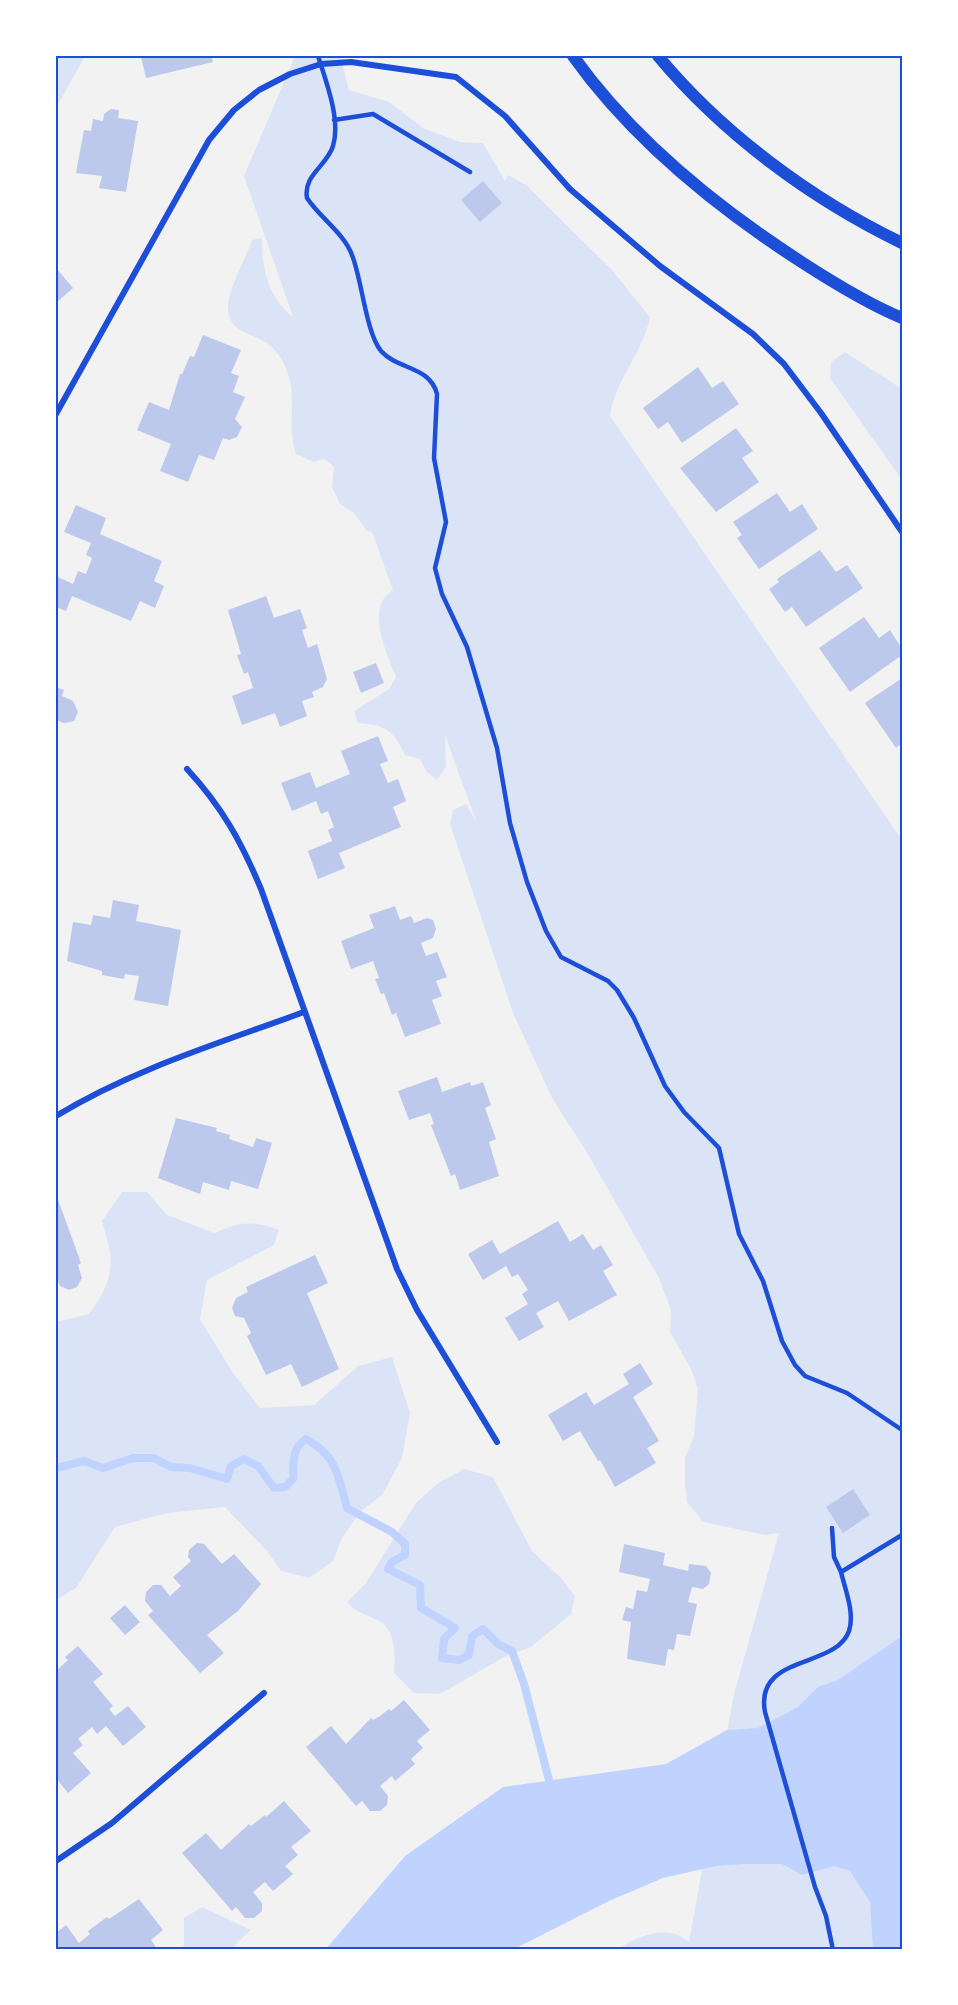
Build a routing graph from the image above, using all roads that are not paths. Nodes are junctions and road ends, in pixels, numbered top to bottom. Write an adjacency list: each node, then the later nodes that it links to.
1 (318, 56): 4 (lane)
2 (573, 56): 8 (main road)
3 (658, 56): 7 (main road)
4 (321, 64): 5 (lane); 9 (street); 10 (street)
5 (334, 120): 6 (lane); 14 (lane)
6 (470, 172)
7 (903, 243)
8 (903, 318)
9 (56, 414)
10 (903, 532)
11 (187, 769): 12 (street)
12 (304, 1012): 13 (street); 15 (street)
13 (56, 1116)
14 (903, 1430)
15 (497, 1442)
16 (832, 1528): 18 (lane)
17 (903, 1535): 18 (lane)
18 (841, 1572): 21 (lane)
19 (264, 1693): 20 (street)
20 (56, 1861)
21 (833, 1950)

